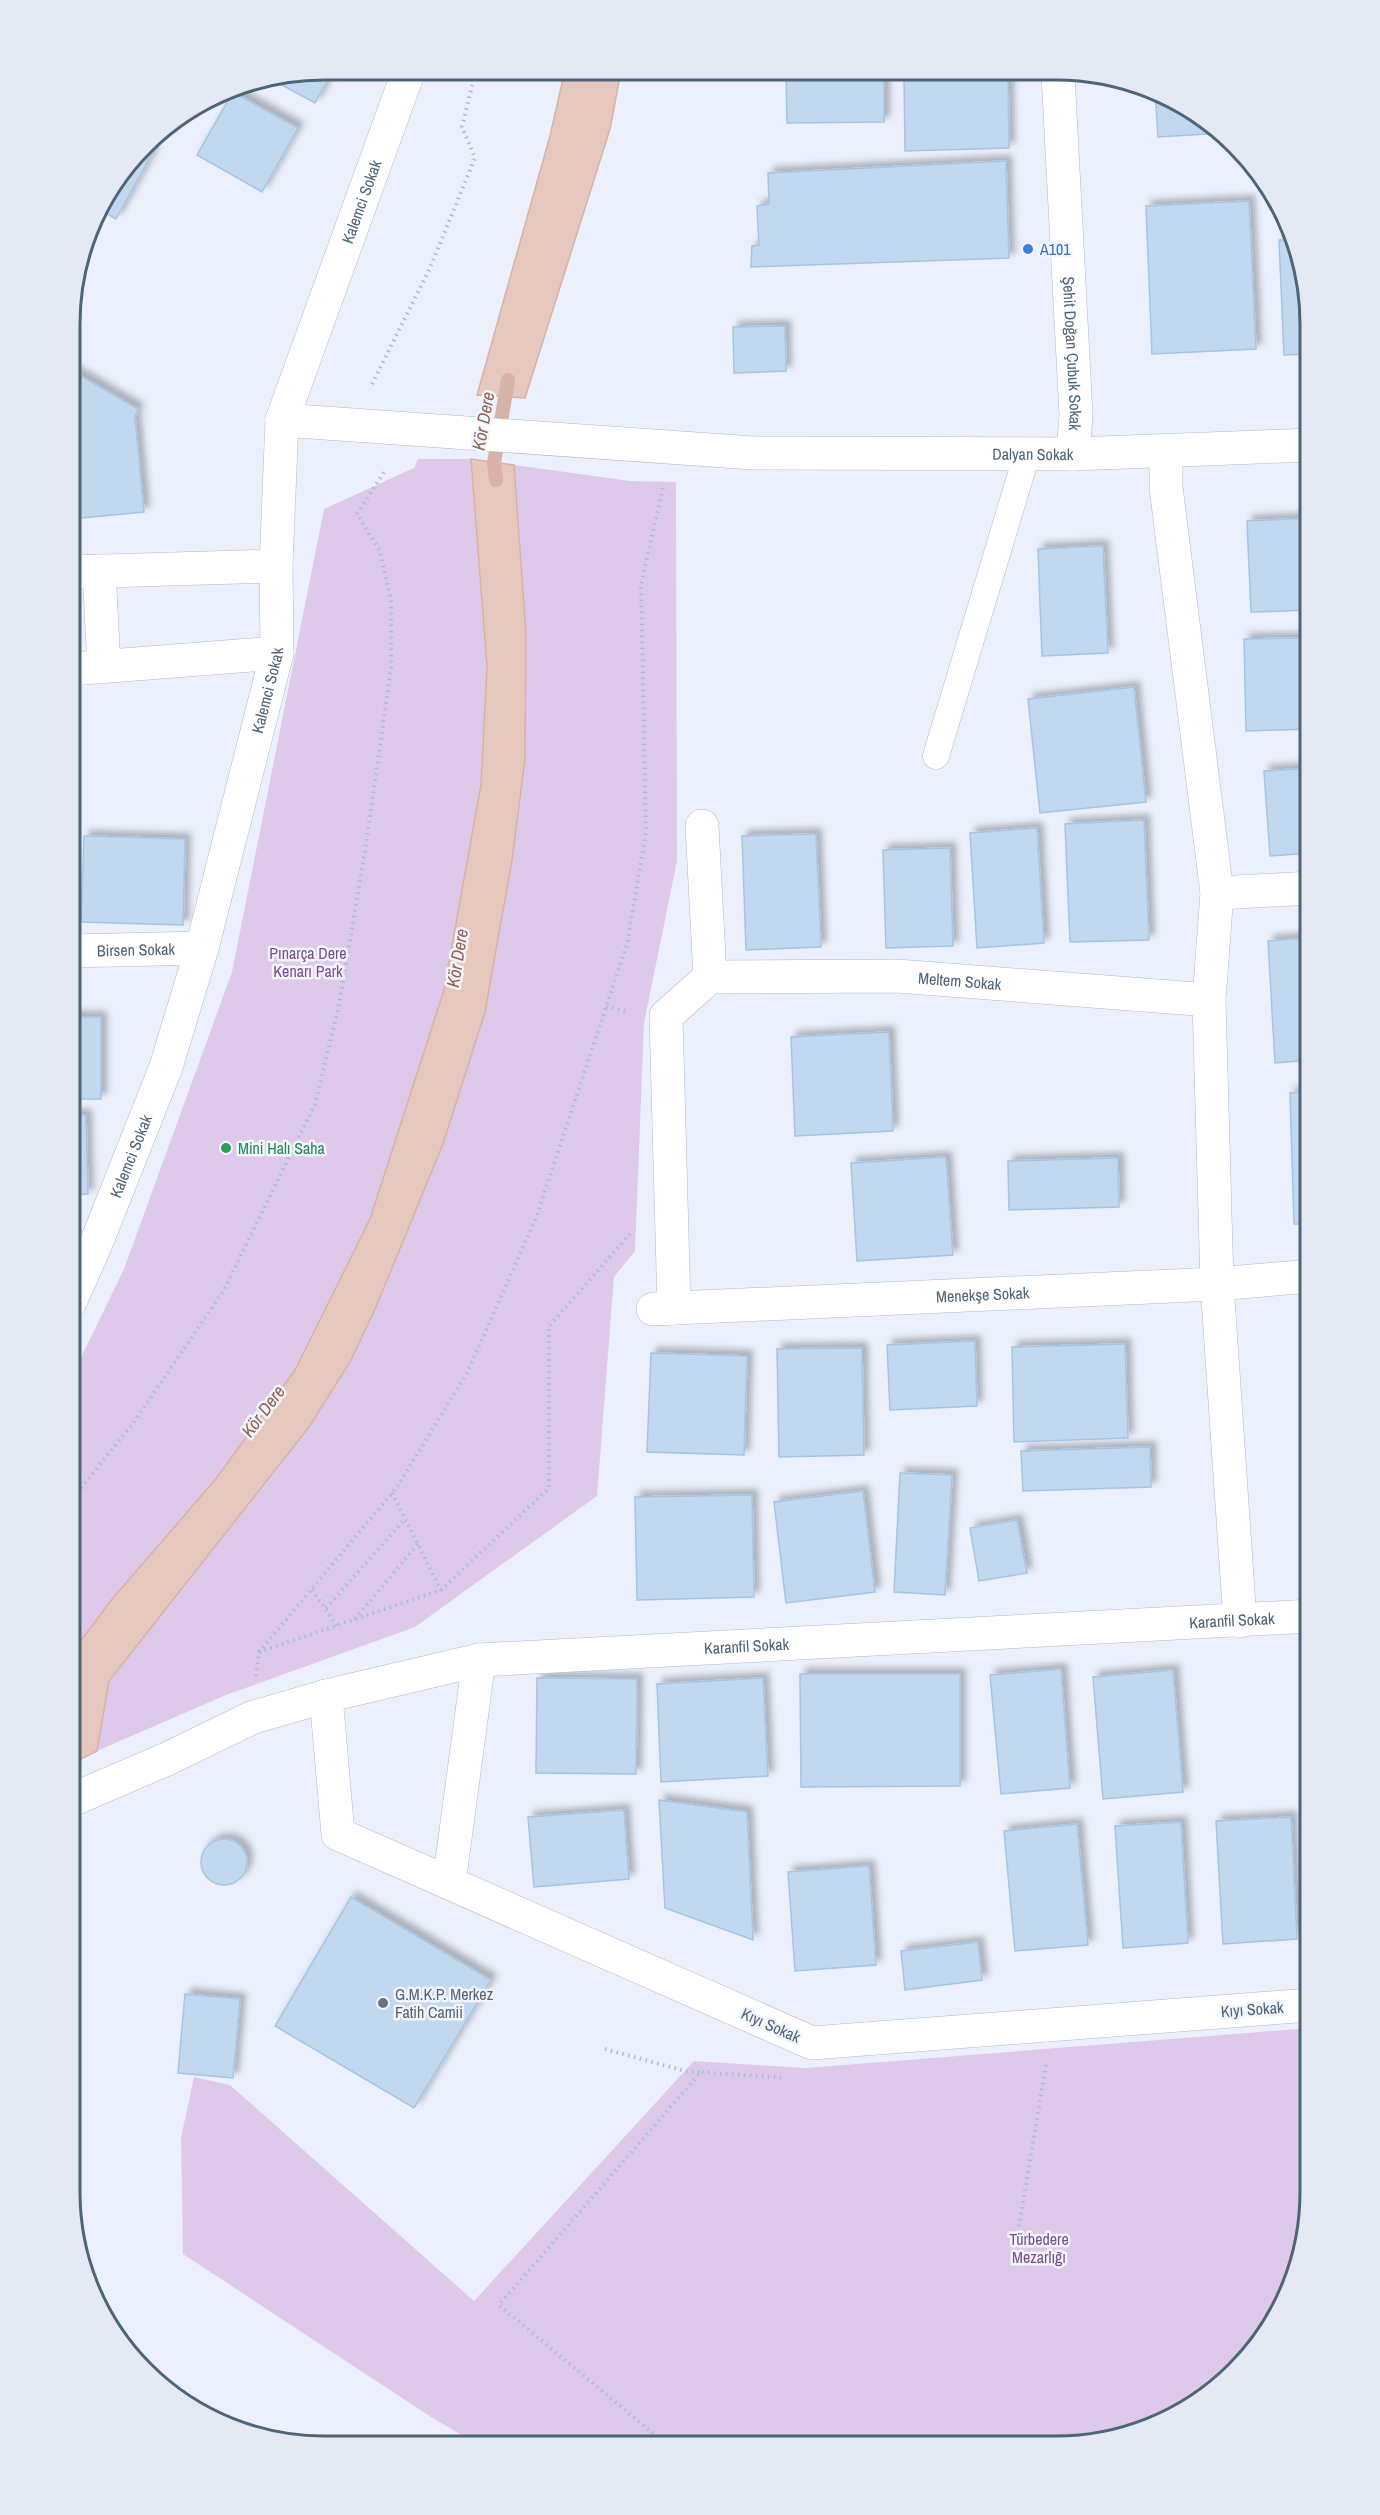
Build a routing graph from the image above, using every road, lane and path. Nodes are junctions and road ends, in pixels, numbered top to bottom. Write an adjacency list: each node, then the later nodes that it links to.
1 (405, 80): 5 (street, Kalemci Sokak)
2 (474, 80): 4 (path)
3 (1058, 80): 9 (street, Şehit Doğan Çubuk Sokak)
4 (370, 390)
5 (282, 420): 8 (street, Dalyan Sokak); 12 (street, Kalemci Sokak)
6 (1300, 446): 7 (street, Dalyan Sokak)
7 (1166, 452): 9 (street, Dalyan Sokak); 20 (street)
8 (1027, 454): 9 (street, Dalyan Sokak); 17 (lane)
9 (1073, 454)
10 (387, 467): 31 (path)
11 (664, 482): 25 (path)
12 (276, 566): 13 (street); 14 (street, Kalemci Sokak)
13 (85, 571): 15 (street)
14 (277, 653): 15 (street); 21 (street, Kalemci Sokak)
15 (104, 666): 16 (street)
16 (80, 668)
17 (936, 756)
18 (702, 826): 23 (street)
19 (1300, 889): 20 (street)
20 (1217, 893): 24 (street)
21 (202, 948): 22 (street, Birsen Sokak); 28 (street, Kalemci Sokak)
22 (80, 951)
23 (710, 977): 24 (street, Meltem Sokak); 30 (street, Menekşe Sokak)
24 (1209, 1000): 30 (street)
25 (606, 1007): 26 (path); 32 (path)
26 (628, 1012)
27 (633, 1230): 36 (path)
28 (82, 1247)
29 (1300, 1277): 30 (street, Menekşe Sokak)
30 (1217, 1284): 40 (street)
31 (80, 1490)
32 (392, 1493): 33 (path); 35 (path)
33 (405, 1519): 34 (path); 37 (path)
34 (418, 1544): 36 (path); 39 (path)
35 (312, 1590): 37 (path); 42 (path)
36 (441, 1590): 39 (path)
37 (326, 1608): 41 (path)
38 (1300, 1617): 40 (street, Karanfil Sokak)
39 (354, 1620): 41 (path)
40 (1240, 1621): 43 (street, Karanfil Sokak)
41 (337, 1626): 42 (path)
42 (259, 1652): 45 (path)
43 (479, 1660): 44 (street, Karanfil Sokak); 47 (street)
44 (326, 1696): 45 (street, Karanfil Sokak); 47 (street, Kıyı Sokak)
45 (251, 1718): 46 (street, Karanfil Sokak)
46 (80, 1796)
47 (449, 1882): 48 (street, Kıyı Sokak)
48 (1300, 2006)
49 (605, 2049): 53 (path)
50 (1057, 2063): 51 (path)
51 (1046, 2064): 52 (path); 55 (path)
52 (1034, 2065)
53 (701, 2072): 54 (path); 56 (path)
54 (794, 2079)
55 (1016, 2244)
56 (656, 2436)

